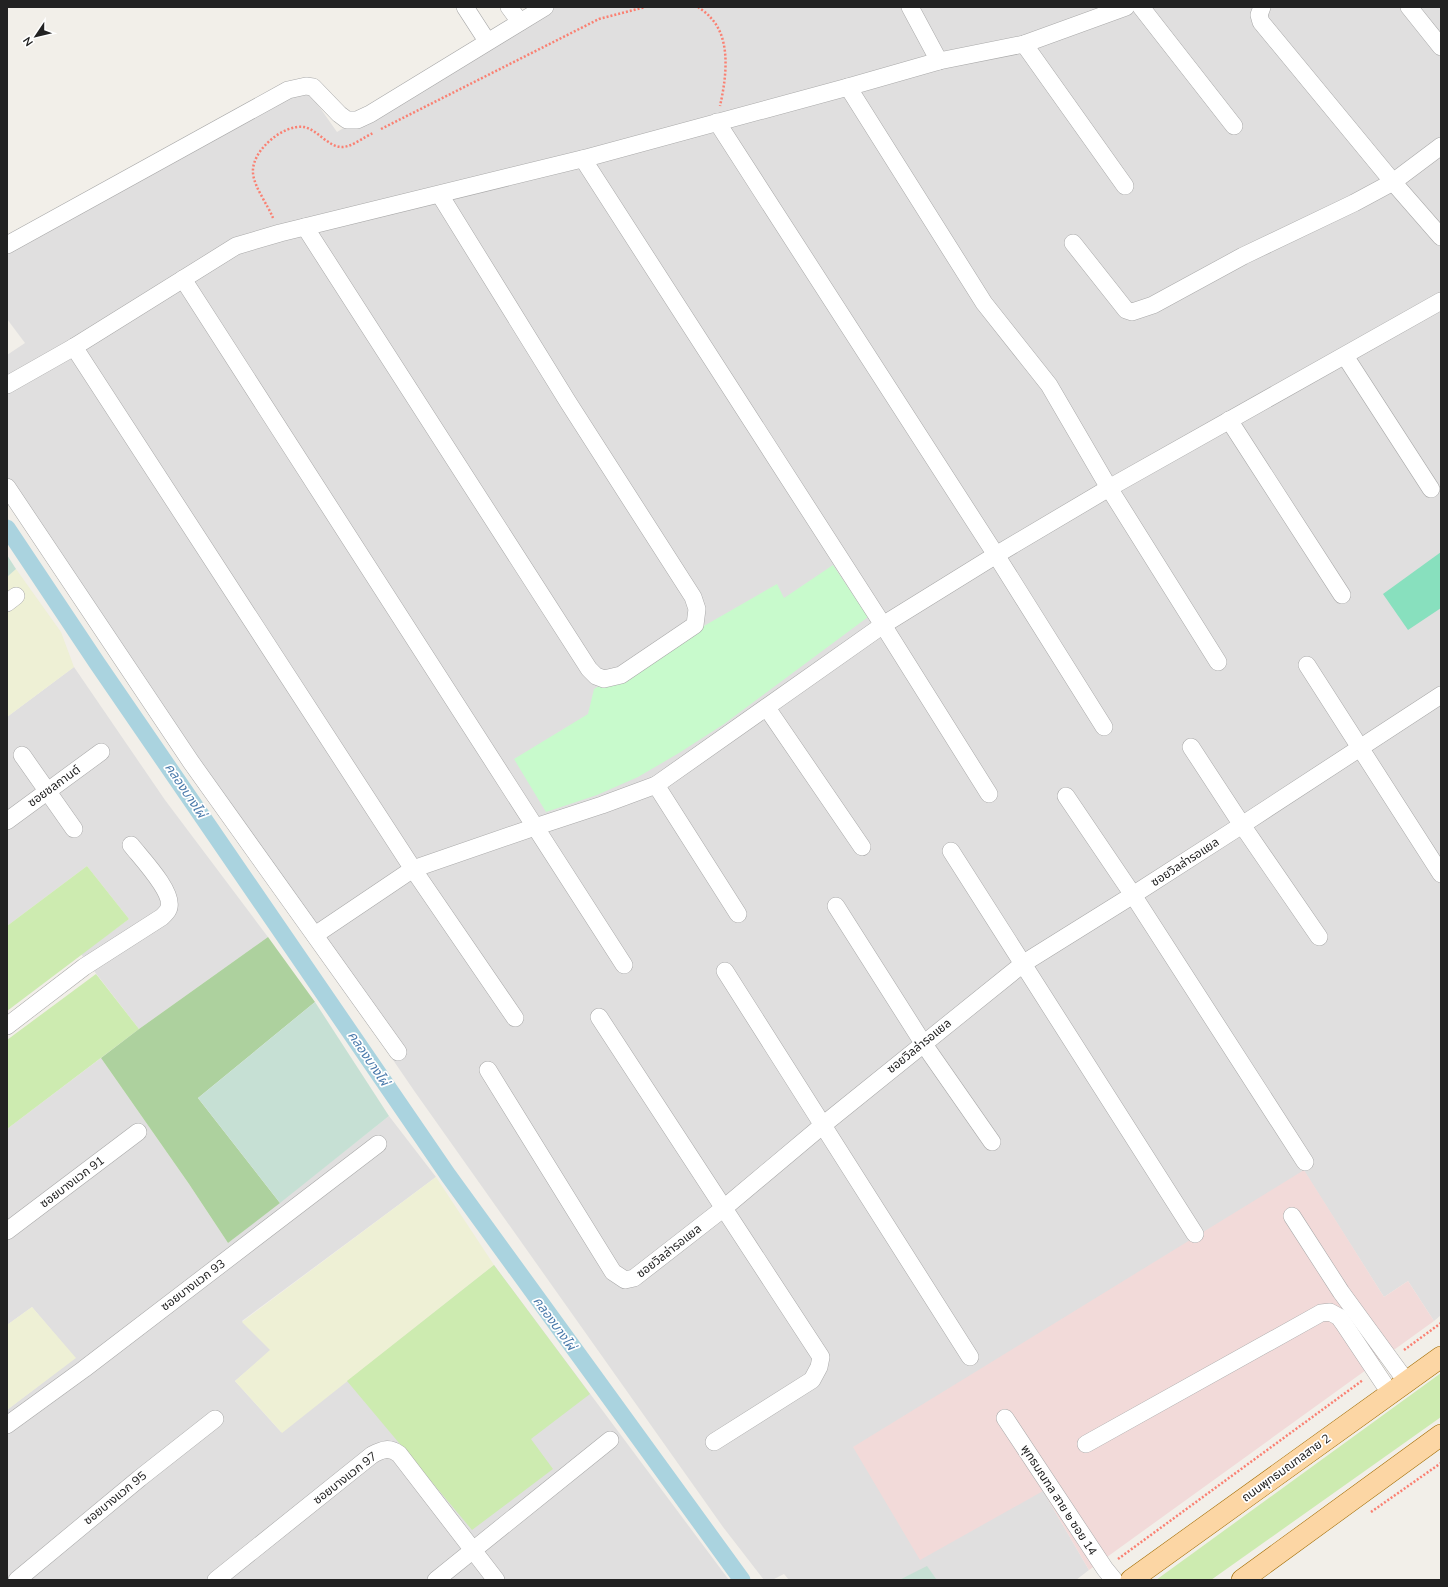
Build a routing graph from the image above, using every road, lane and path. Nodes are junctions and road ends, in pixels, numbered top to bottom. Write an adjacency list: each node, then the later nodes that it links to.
1 (465, 7): 11 (street)
2 (509, 7): 10 (street)
3 (545, 7): 10 (street)
4 (698, 7): 16 (path)
5 (910, 7): 14 (street)
6 (1126, 7): 12 (street)
7 (1141, 7): 17 (street)
8 (1262, 7): 20 (street)
9 (1409, 7): 13 (street)
10 (520, 22): 11 (street)
11 (487, 41): 26 (street)
12 (1024, 44): 14 (street); 21 (street)
13 (1441, 48)
14 (940, 61): 15 (street)
15 (848, 87): 16 (street); 34 (street)
16 (717, 122): 19 (street); 36 (street)
17 (1234, 126)
18 (1441, 146): 20 (street)
19 (583, 159): 22 (street); 38 (street)
20 (1393, 182): 24 (street); 25 (street)
21 (1125, 186)
22 (440, 195): 23 (street); 23 (street)
23 (305, 228): 27 (street)
24 (1441, 237)
25 (1073, 243)
26 (7, 246)
27 (183, 279): 29 (street); 54 (street)
28 (1441, 301): 30 (street)
29 (74, 347): 31 (street); 59 (street)
30 (1345, 356): 32 (street); 35 (street)
31 (7, 385)
32 (1229, 420): 34 (street); 37 (street)
33 (7, 487): 64 (street)
34 (1110, 488): 36 (street); 39 (street)
35 (1431, 489)
36 (996, 555): 38 (street); 43 (street)
37 (1342, 595)
38 (883, 625): 42 (street); 50 (street)
39 (1218, 662)
40 (1307, 665): 45 (street)
41 (1441, 695): 45 (street, ซอยวิลล่ารอแยล)
42 (768, 708): 48 (street); 57 (street)
43 (1104, 727)
44 (1191, 747): 53 (street)
45 (1361, 749): 53 (street, ซอยวิลล่ารอแยล); 60 (street)
46 (101, 752): 49 (street, ซอยชลกานต์)
47 (22, 755): 49 (street)
48 (656, 785): 54 (street); 63 (street)
49 (47, 791): 52 (street, ซอยชลกานต์); 55 (street)
50 (989, 794)
51 (1066, 796): 61 (street)
52 (7, 821)
53 (1242, 825): 61 (street, ซอยวิลล่ารอแยล); 65 (street)
54 (535, 827): 59 (street); 67 (street)
55 (74, 829)
56 (131, 846): 71 (street)
57 (862, 847)
58 (952, 850): 66 (street)
59 (413, 869): 64 (street); 70 (street)
60 (1441, 874)
61 (1133, 895): 66 (street, ซอยวิลล่ารอแยล); 79 (street)
62 (836, 906): 72 (street)
63 (738, 914)
64 (315, 935): 73 (street)
65 (1319, 938)
66 (1024, 963): 72 (street, ซอยวิลล่ารอแยล); 83 (street)
67 (624, 965)
68 (725, 971): 75 (street)
69 (599, 1017): 80 (street)
70 (514, 1018)
71 (7, 1026)
72 (923, 1043): 75 (street, ซอยวิลล่ารอแยล); 77 (street)
73 (398, 1052)
74 (488, 1070): 80 (street, ซอยวิลล่ารอแยล)
75 (823, 1124): 80 (street, ซอยวิลล่ารอแยล); 86 (street)
76 (138, 1132): 82 (street, ซอยบางแวก 91)
77 (992, 1142)
78 (378, 1144): 92 (street, ซอยบางแวก 93)
79 (1305, 1162)
80 (724, 1208): 95 (street)
81 (1292, 1216): 87 (street)
82 (7, 1231)
83 (1194, 1234)
84 (1441, 1323): 87 (path)
85 (1441, 1356): 89 (main road, ถนนพุทธมณฑลสาย 2)
86 (970, 1357)
87 (1390, 1361): 89 (street)
88 (1375, 1372): 89 (street); 96 (street); 98 (path)
89 (1398, 1387): 103 (main road, ถนนพุทธมณฑลสาย 2)
90 (1005, 1418): 98 (street, พุทธมณฑล สาย ๒ ซอย 14)
91 (215, 1419): 99 (street, ซอยบางแวก 95)
92 (7, 1425)
93 (1441, 1435): 104 (main road)
94 (610, 1440): 97 (street)
95 (714, 1442)
96 (1086, 1444)
97 (473, 1552): 100 (street, ซอยบางแวก 97); 101 (street); 102 (street)
98 (1109, 1575)
99 (17, 1580)
100 (216, 1580)
101 (436, 1580)
102 (496, 1580)
103 (1131, 1580)
104 (1242, 1580)

